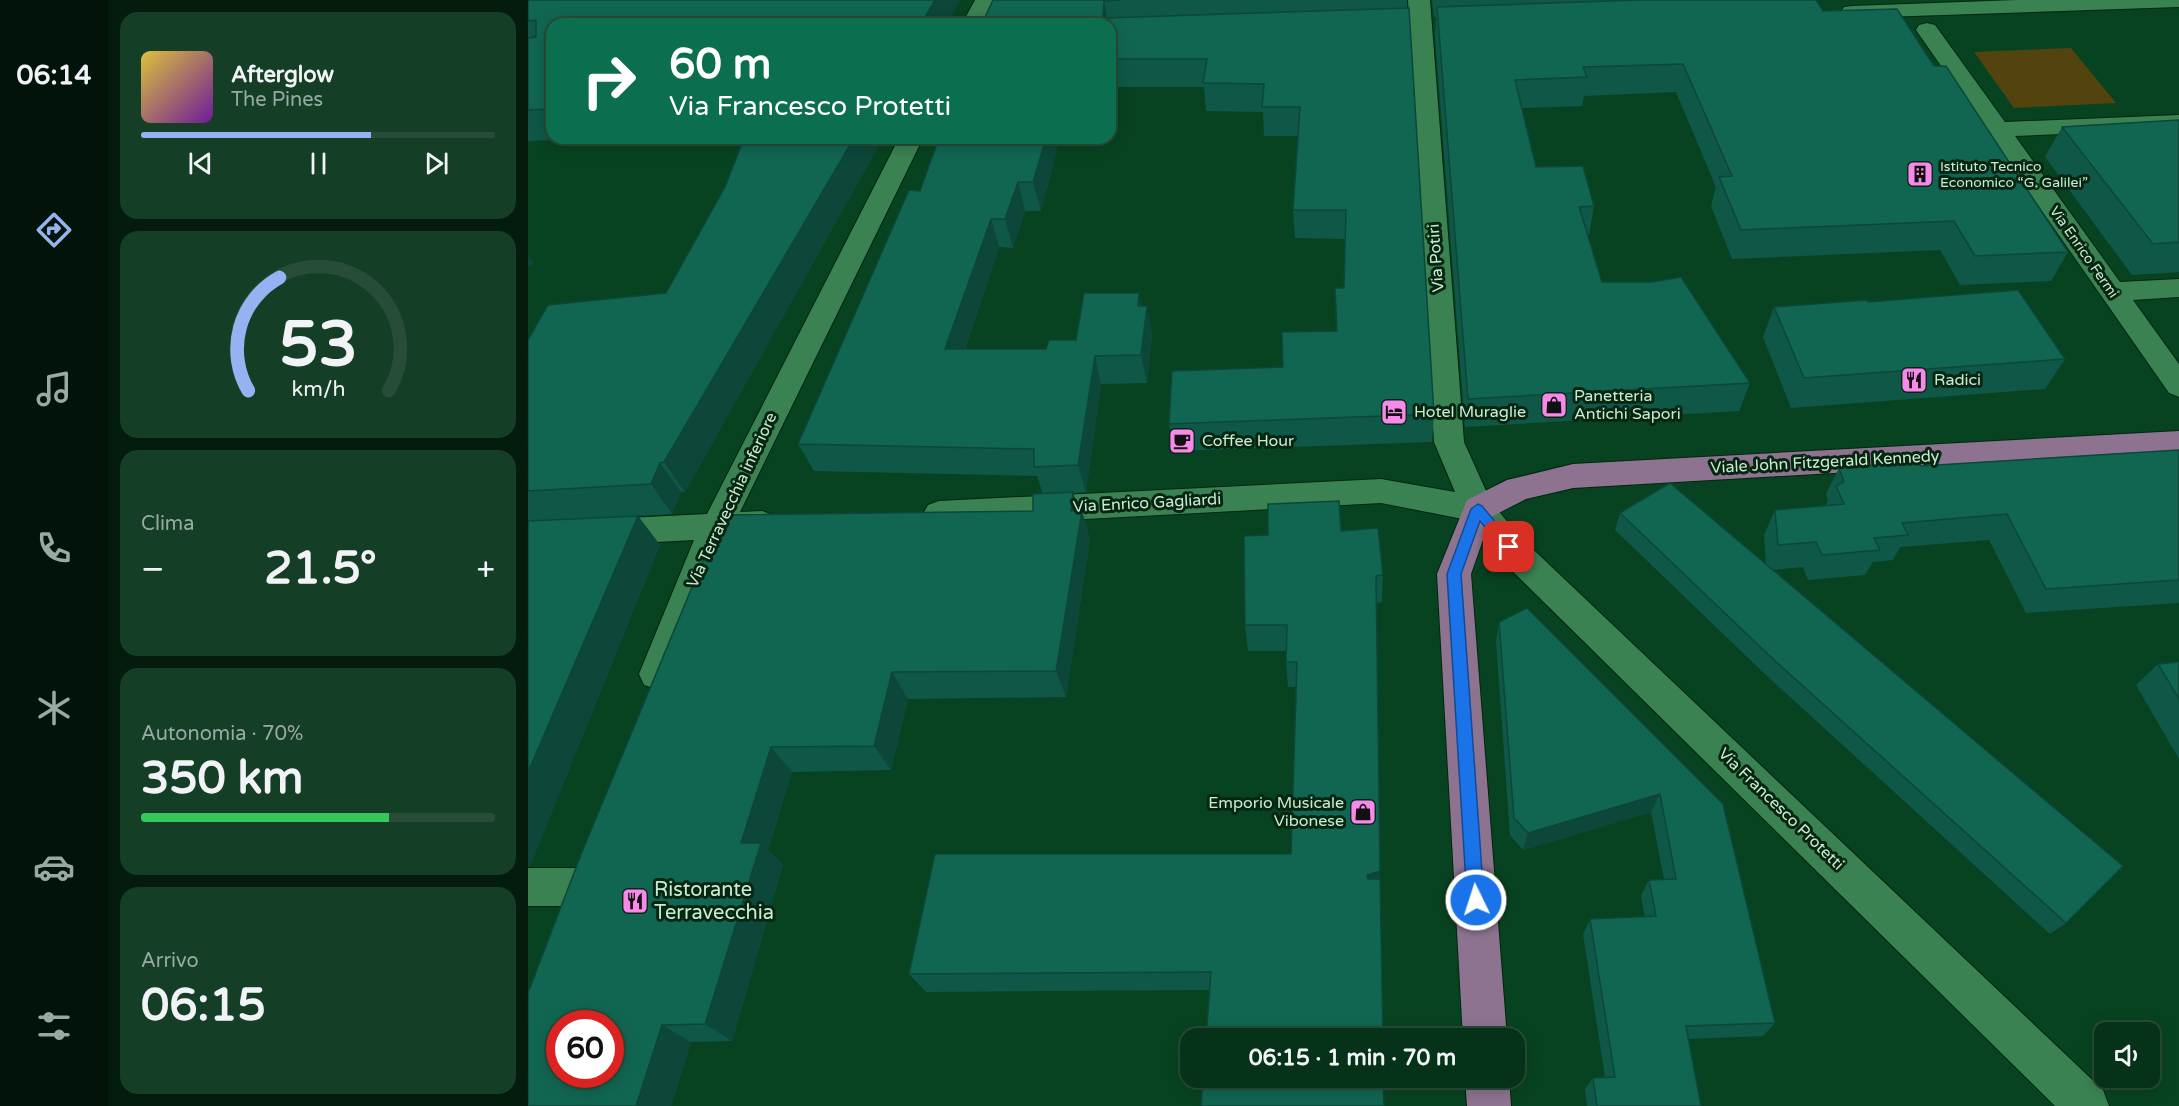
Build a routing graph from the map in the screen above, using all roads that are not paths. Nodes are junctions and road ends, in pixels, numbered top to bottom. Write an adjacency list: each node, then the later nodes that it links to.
1 (986, 0): 5 (street)
2 (2179, 1): 3 (street)
3 (1911, 10): 4 (street); 8 (street, Via Enrico Fermi)
4 (1827, 13)
5 (976, 18)
6 (1420, 20): 14 (street, Via Potiri)
7 (2179, 122): 8 (street)
8 (1996, 130): 11 (street, Via Enrico Fermi)
9 (908, 144): 17 (street, Via Terravecchia inferiore)
10 (2179, 288): 11 (street)
11 (2112, 291): 12 (street, Via Enrico Fermi)
12 (2179, 386)
13 (2179, 442): 14 (main road, Viale John Fitzgerald Kennedy)
14 (1478, 509): 15 (street, Via Enrico Gagliardi); 22 (main road); 25 (street, Via Francesco Protetti)
15 (908, 516)
16 (789, 522): 17 (street)
17 (718, 526): 18 (street); 19 (street, Via Terravecchia inferiore)
18 (528, 536)
19 (648, 699)
20 (528, 887): 21 (street)
21 (575, 887)
22 (1484, 1028)
23 (1488, 1088): 24 (main road)
24 (1489, 1106)
25 (2087, 1106)

